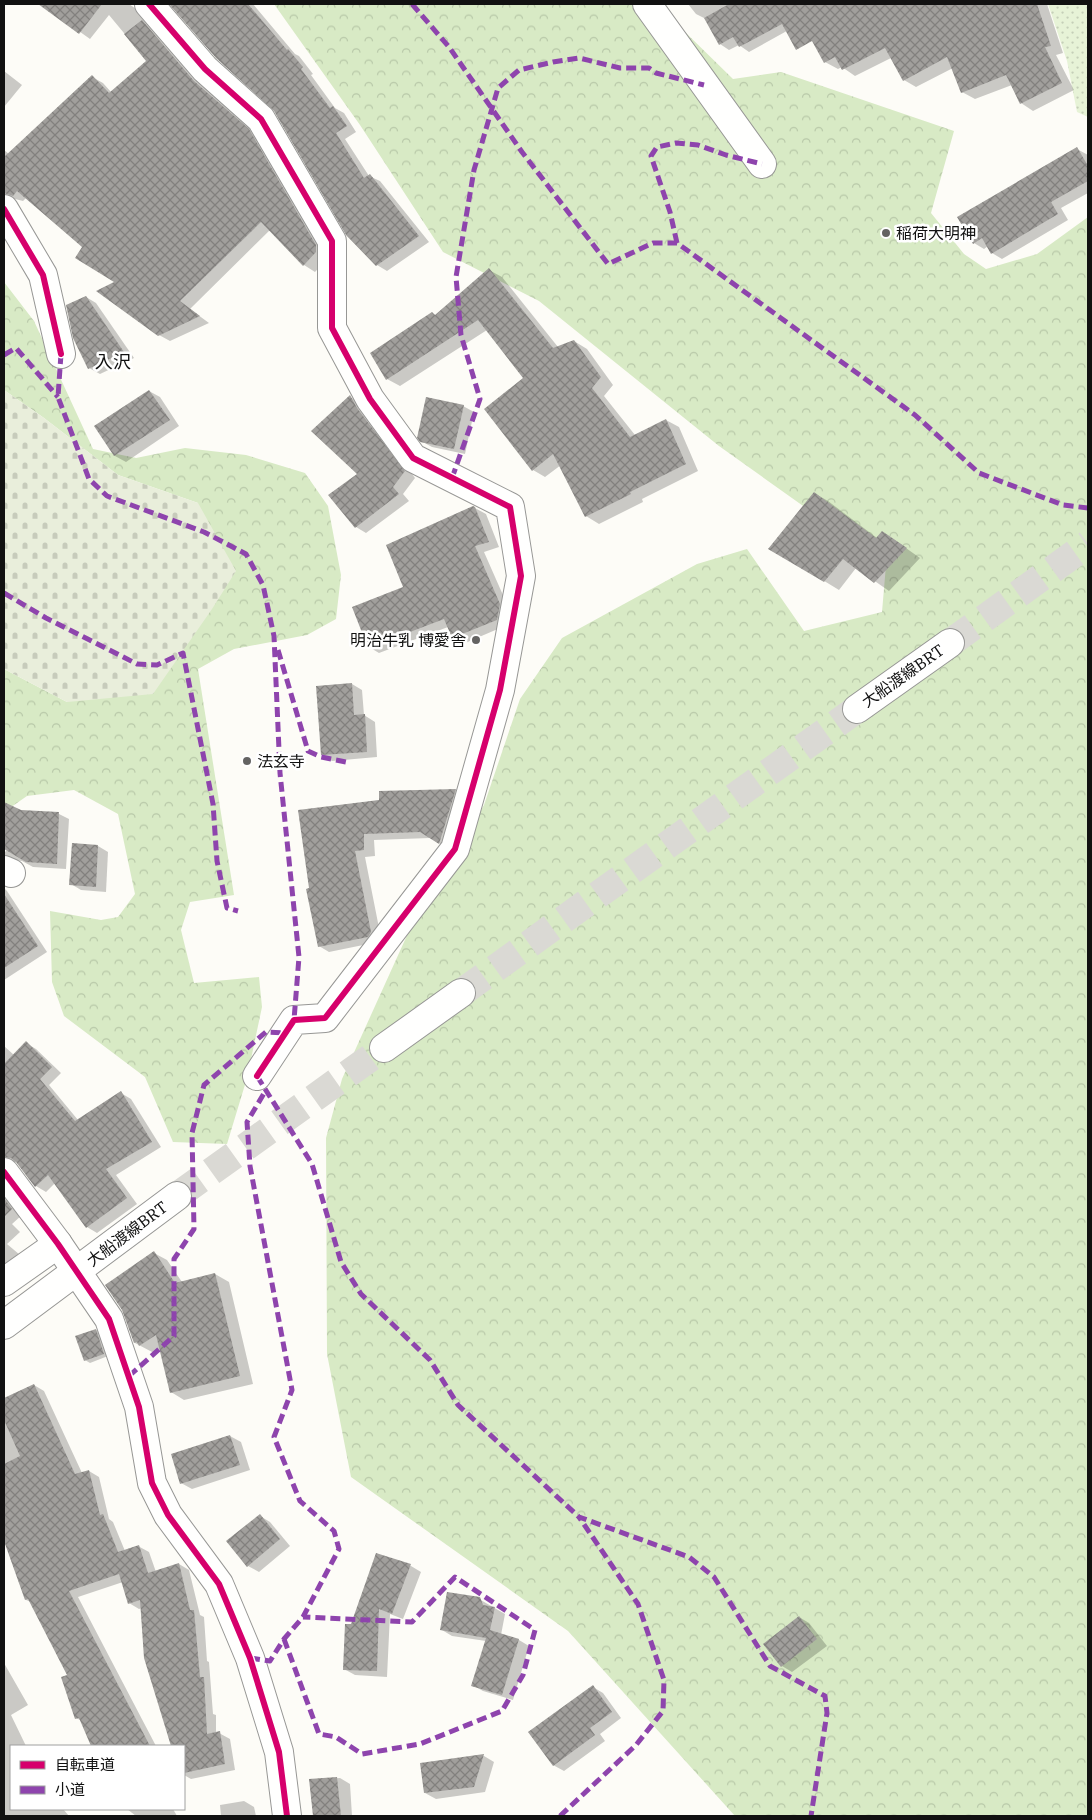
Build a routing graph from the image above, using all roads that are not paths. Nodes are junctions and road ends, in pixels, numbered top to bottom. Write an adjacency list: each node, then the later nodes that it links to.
1 (148, 4): 10 (street)
2 (647, 4): 3 (street)
3 (762, 164)
4 (4, 209): 5 (street)
5 (60, 354)
6 (950, 643): 7 (street, 大船渡線BRT)
7 (857, 709)
8 (461, 993): 9 (street)
9 (384, 1048)
10 (257, 1076)
11 (4, 1172): 13 (street)
12 (177, 1196): 14 (street, 大船渡線BRT)
13 (58, 1244): 14 (street); 15 (street)
14 (78, 1271): 16 (street, 大船渡線BRT); 17 (street)
15 (4, 1282)
16 (4, 1325)
17 (287, 1816)

